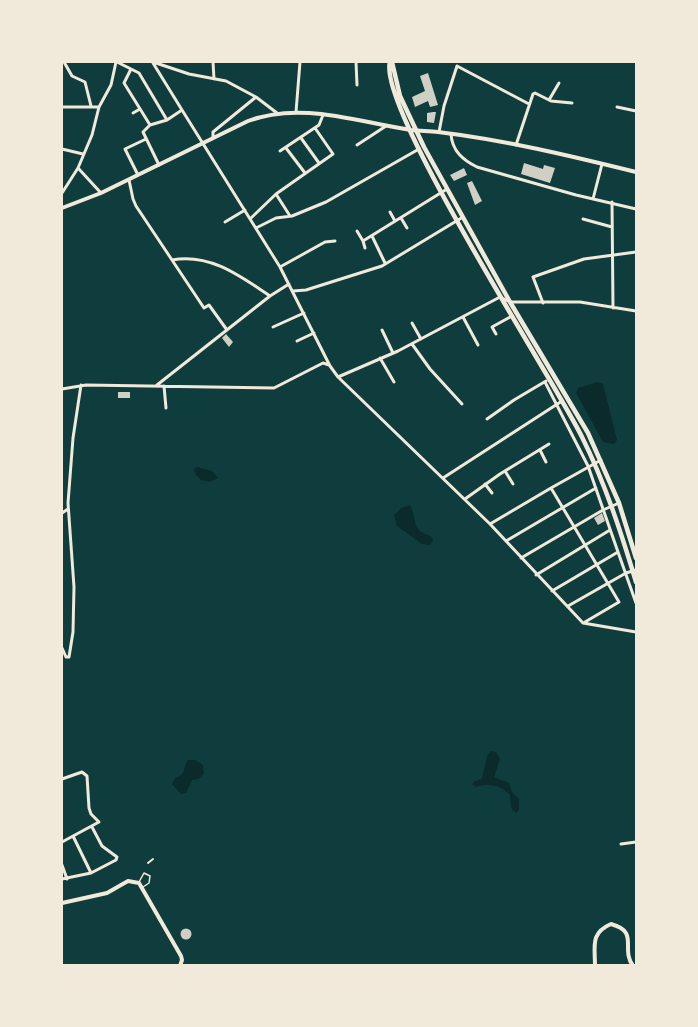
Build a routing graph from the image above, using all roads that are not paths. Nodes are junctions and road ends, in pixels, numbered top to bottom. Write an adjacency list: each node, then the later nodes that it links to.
1 (64, 62): 16 (street)
2 (116, 62): 8 (street); 18 (street)
3 (153, 62): 9 (street); 21 (street)
4 (213, 62): 9 (street)
5 (300, 62): 23 (street)
6 (356, 62): 11 (street)
7 (391, 62): 31 (main road)
8 (131, 69): 20 (street); 27 (street)
9 (214, 79): 12 (street)
10 (560, 83): 13 (street)
11 (357, 85)
12 (256, 97): 25 (street); 34 (street)
13 (549, 100): 14 (street); 15 (street)
14 (572, 103)
15 (529, 104): 32 (street); 39 (street)
16 (91, 106): 17 (street); 18 (street)
17 (62, 107)
18 (99, 107): 44 (street)
19 (617, 107): 22 (street)
20 (140, 109): 24 (street); 28 (street)
21 (182, 110): 27 (street); 37 (street)
22 (636, 111)
23 (296, 112): 25 (street); 26 (street)
24 (133, 113)
25 (277, 113): 34 (street)
26 (323, 115): 29 (street); 30 (street)
27 (167, 120): 28 (street)
28 (150, 125): 36 (street)
29 (387, 125): 31 (street); 38 (street)
30 (315, 128): 35 (street); 45 (street)
31 (413, 130): 32 (street); 41 (main road)
32 (439, 132): 33 (street)
33 (451, 134): 39 (street); 57 (street)
34 (213, 138): 37 (street)
35 (301, 138): 40 (street); 45 (street)
36 (146, 139): 47 (street); 51 (street)
37 (202, 143): 47 (street); 61 (street)
38 (357, 145)
39 (515, 145): 46 (street)
40 (286, 147): 43 (street); 50 (street)
41 (421, 148): 53 (main road); 63 (street)
42 (62, 149): 44 (street)
43 (280, 152)
44 (84, 154): 48 (street)
45 (319, 163): 50 (street)
46 (602, 164): 49 (street); 57 (street)
47 (159, 165): 51 (street)
48 (78, 168): 54 (street); 55 (street)
49 (636, 172)
50 (305, 173): 56 (street)
51 (138, 176): 52 (street)
52 (129, 180): 54 (street); 81 (street)
53 (445, 191): 64 (main road); 65 (street); 68 (main road)
54 (101, 193): 59 (street)
55 (62, 194)
56 (276, 194): 63 (street); 66 (street)
57 (593, 198): 58 (street)
58 (612, 202): 60 (street); 71 (street)
59 (62, 208)
60 (636, 209)
61 (245, 210): 66 (street); 69 (street)
62 (390, 212): 70 (street)
63 (290, 216): 72 (street)
64 (463, 217): 68 (street); 88 (main road)
65 (401, 218): 70 (street); 73 (street)
66 (250, 219): 72 (street)
67 (583, 219): 71 (street)
68 (457, 220): 82 (street); 87 (main road)
69 (227, 222)
70 (395, 222): 75 (street)
71 (612, 227): 80 (street)
72 (256, 228): 83 (street)
73 (407, 228)
74 (357, 231): 77 (street)
75 (372, 236): 77 (street); 82 (street)
76 (335, 240): 83 (street)
77 (363, 241): 78 (street)
78 (365, 248)
79 (636, 252): 80 (street)
80 (612, 254): 89 (street); 90 (street)
81 (172, 260): 86 (street); 99 (street)
82 (385, 263): 85 (street)
83 (280, 267): 84 (street)
84 (289, 284): 85 (street); 86 (street)
85 (293, 291): 92 (street)
86 (270, 296): 99 (street)
87 (501, 297): 88 (street); 93 (main road); 94 (street)
88 (510, 302): 89 (street); 110 (main road)
89 (543, 303): 90 (street)
90 (613, 308): 91 (street)
91 (636, 311)
92 (304, 313): 97 (street); 101 (street)
93 (512, 316): 98 (street); 113 (main road)
94 (462, 317): 103 (street); 106 (street)
95 (489, 320): 98 (street)
96 (412, 323): 103 (street)
97 (273, 327)
98 (492, 327): 102 (street)
99 (227, 330): 115 (street)
100 (385, 332): 107 (street)
101 (314, 333): 104 (street); 109 (street)
102 (496, 334)
103 (421, 339): 105 (street)
104 (297, 341)
105 (412, 344): 107 (street); 119 (street)
106 (478, 345)
107 (393, 353): 108 (street)
108 (380, 358): 111 (street); 112 (street)
109 (330, 366): 111 (street); 116 (street)
110 (555, 375): 113 (street); 124 (main road)
111 (338, 377): 129 (street)
112 (395, 381)
113 (547, 381): 118 (main road); 121 (street)
114 (81, 385): 115 (street); 117 (street); 139 (street)
115 (155, 386): 116 (street)
116 (164, 386): 120 (street)
117 (62, 389)
118 (560, 403): 126 (main road); 127 (street); 129 (street)
119 (462, 404)
120 (166, 408)
121 (487, 419)
122 (549, 444): 123 (street)
123 (540, 450): 125 (street); 128 (street)
124 (602, 460): 126 (street); 136 (main road)
125 (546, 462)
126 (595, 463): 127 (street); 137 (main road)
127 (588, 466): 132 (street); 133 (street)
128 (505, 471): 130 (street); 131 (street)
129 (443, 478): 135 (street)
130 (485, 484): 134 (street); 135 (street)
131 (513, 484)
132 (551, 488): 138 (street); 142 (street)
133 (596, 488): 138 (street); 140 (street)
134 (492, 493)
135 (465, 499): 142 (street)
136 (619, 502): 137 (street); 149 (main road)
137 (612, 505): 140 (street); 151 (main road)
138 (563, 508): 143 (street); 145 (street)
139 (68, 509): 141 (street); 163 (street)
140 (603, 510): 143 (street); 144 (street)
141 (62, 513)
142 (490, 524): 145 (street)
143 (574, 526): 146 (street); 148 (street)
144 (610, 530): 146 (street); 147 (street)
145 (506, 541): 148 (street)
146 (585, 546): 150 (street); 153 (street)
147 (618, 552): 150 (street); 152 (street)
148 (521, 558): 153 (street)
149 (636, 558)
150 (596, 564): 155 (street); 156 (street)
151 (635, 571): 152 (street); 154 (main road)
152 (626, 573): 155 (street); 158 (street)
153 (536, 574): 156 (street)
154 (636, 582)
155 (607, 584): 157 (street); 159 (street)
156 (552, 591): 159 (street)
157 (619, 602): 160 (street); 161 (street)
158 (636, 603)
159 (568, 606): 161 (street)
160 (622, 607)
161 (583, 623): 162 (street)
162 (636, 632)
163 (62, 648)
164 (62, 779): 165 (street)
165 (92, 826): 166 (street); 173 (street)
166 (73, 836): 167 (street); 173 (street)
167 (62, 842)
168 (636, 842): 169 (street)
169 (621, 844)
170 (153, 859): 171 (street)
171 (148, 863)
172 (62, 865): 175 (street)
173 (92, 873): 175 (street)
174 (62, 879): 175 (street)
175 (67, 879)
176 (62, 903): 177 (street)
177 (180, 966)
178 (595, 966): 179 (street)
179 (633, 966)

